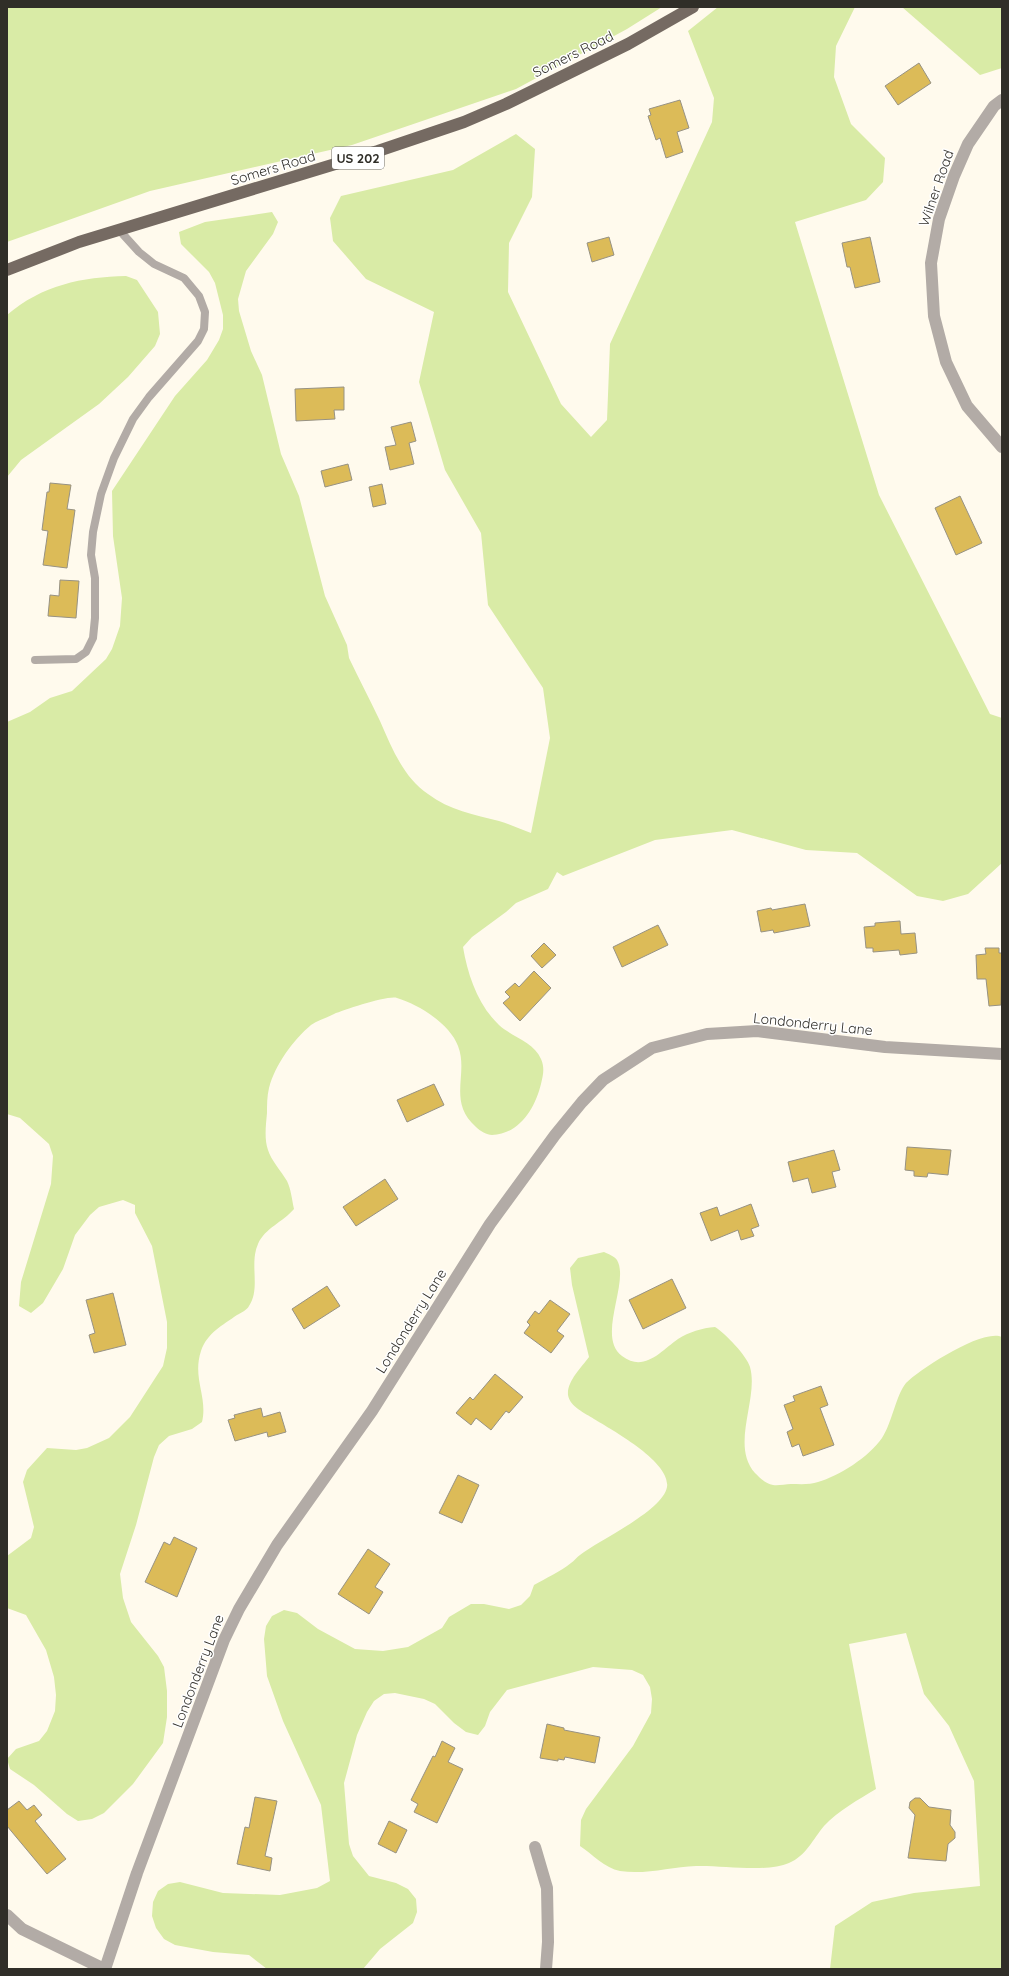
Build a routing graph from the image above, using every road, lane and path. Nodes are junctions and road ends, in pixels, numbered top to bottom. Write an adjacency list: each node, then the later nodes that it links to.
1 (693, 7): 3 (main road, Somers Road / US 202)
2 (1002, 100): 5 (street, Wilner Road)
3 (120, 231): 4 (main road, Somers Road / US 202); 6 (lane)
4 (7, 270)
5 (1002, 447)
6 (35, 660)
7 (1002, 1054): 10 (street, Londonderry Lane)
8 (535, 1847): 11 (street)
9 (7, 1915): 10 (street)
10 (105, 1969)
11 (546, 1969)

